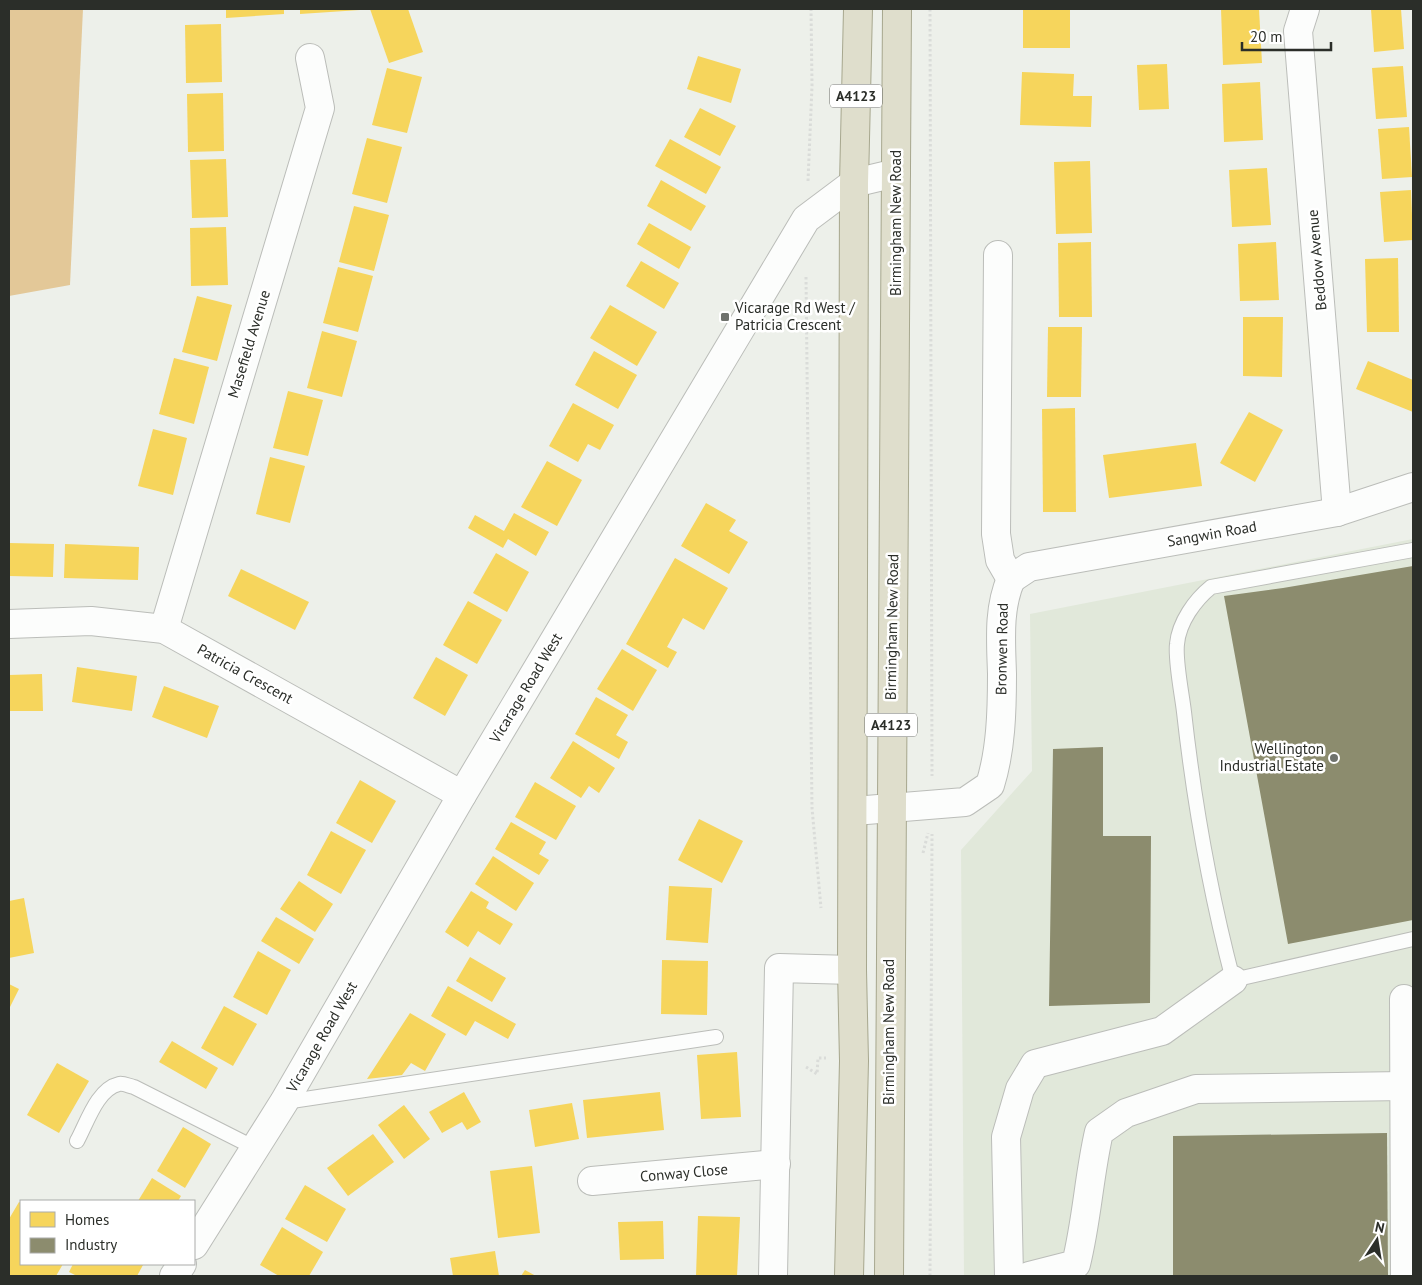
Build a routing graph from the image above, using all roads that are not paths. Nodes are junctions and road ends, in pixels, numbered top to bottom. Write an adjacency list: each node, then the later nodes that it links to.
1 (858, 9): 6 (highway, A4123)
2 (897, 9): 5 (highway, Birmingham New Road / A4123)
3 (1305, 9): 9 (street, Beddow Avenue)
4 (310, 58): 13 (street, Masefield Avenue)
5 (896, 173): 6 (street, Vicarage Road West); 15 (highway, Birmingham New Road / A4123)
6 (854, 183): 14 (street, Vicarage Road West); 16 (highway, A4123)
7 (998, 255): 11 (street)
8 (1413, 487): 9 (street, Sangwin Road)
9 (1337, 512): 11 (street, Sangwin Road)
10 (1413, 550): 19 (lane)
11 (1011, 578): 15 (street, Bronwen Road)
12 (9, 624): 13 (street, Patricia Crescent)
13 (164, 629): 14 (street, Patricia Crescent)
14 (462, 795): 23 (street, Vicarage Road West)
15 (890, 809): 16 (street, Bronwen Road); 33 (highway, Birmingham New Road / A4123)
16 (854, 811): 18 (highway, A4123)
17 (1413, 939): 19 (lane)
18 (852, 970): 26 (street); 32 (highway, A4123)
19 (1233, 980): 34 (street)
20 (1404, 999): 22 (street)
21 (716, 1036): 23 (lane)
22 (1404, 1086): 35 (street); 36 (street)
23 (284, 1102): 25 (street, Vicarage Road West)
24 (77, 1140): 25 (lane)
25 (255, 1148): 28 (street, Vicarage Road West)
26 (776, 1164): 27 (street, Conway Close); 31 (street)
27 (592, 1181)
28 (195, 1243)
29 (181, 1265): 30 (street)
30 (174, 1276)
31 (773, 1276)
32 (849, 1276)
33 (889, 1276)
34 (1009, 1276)
35 (1030, 1276)
36 (1405, 1276)

